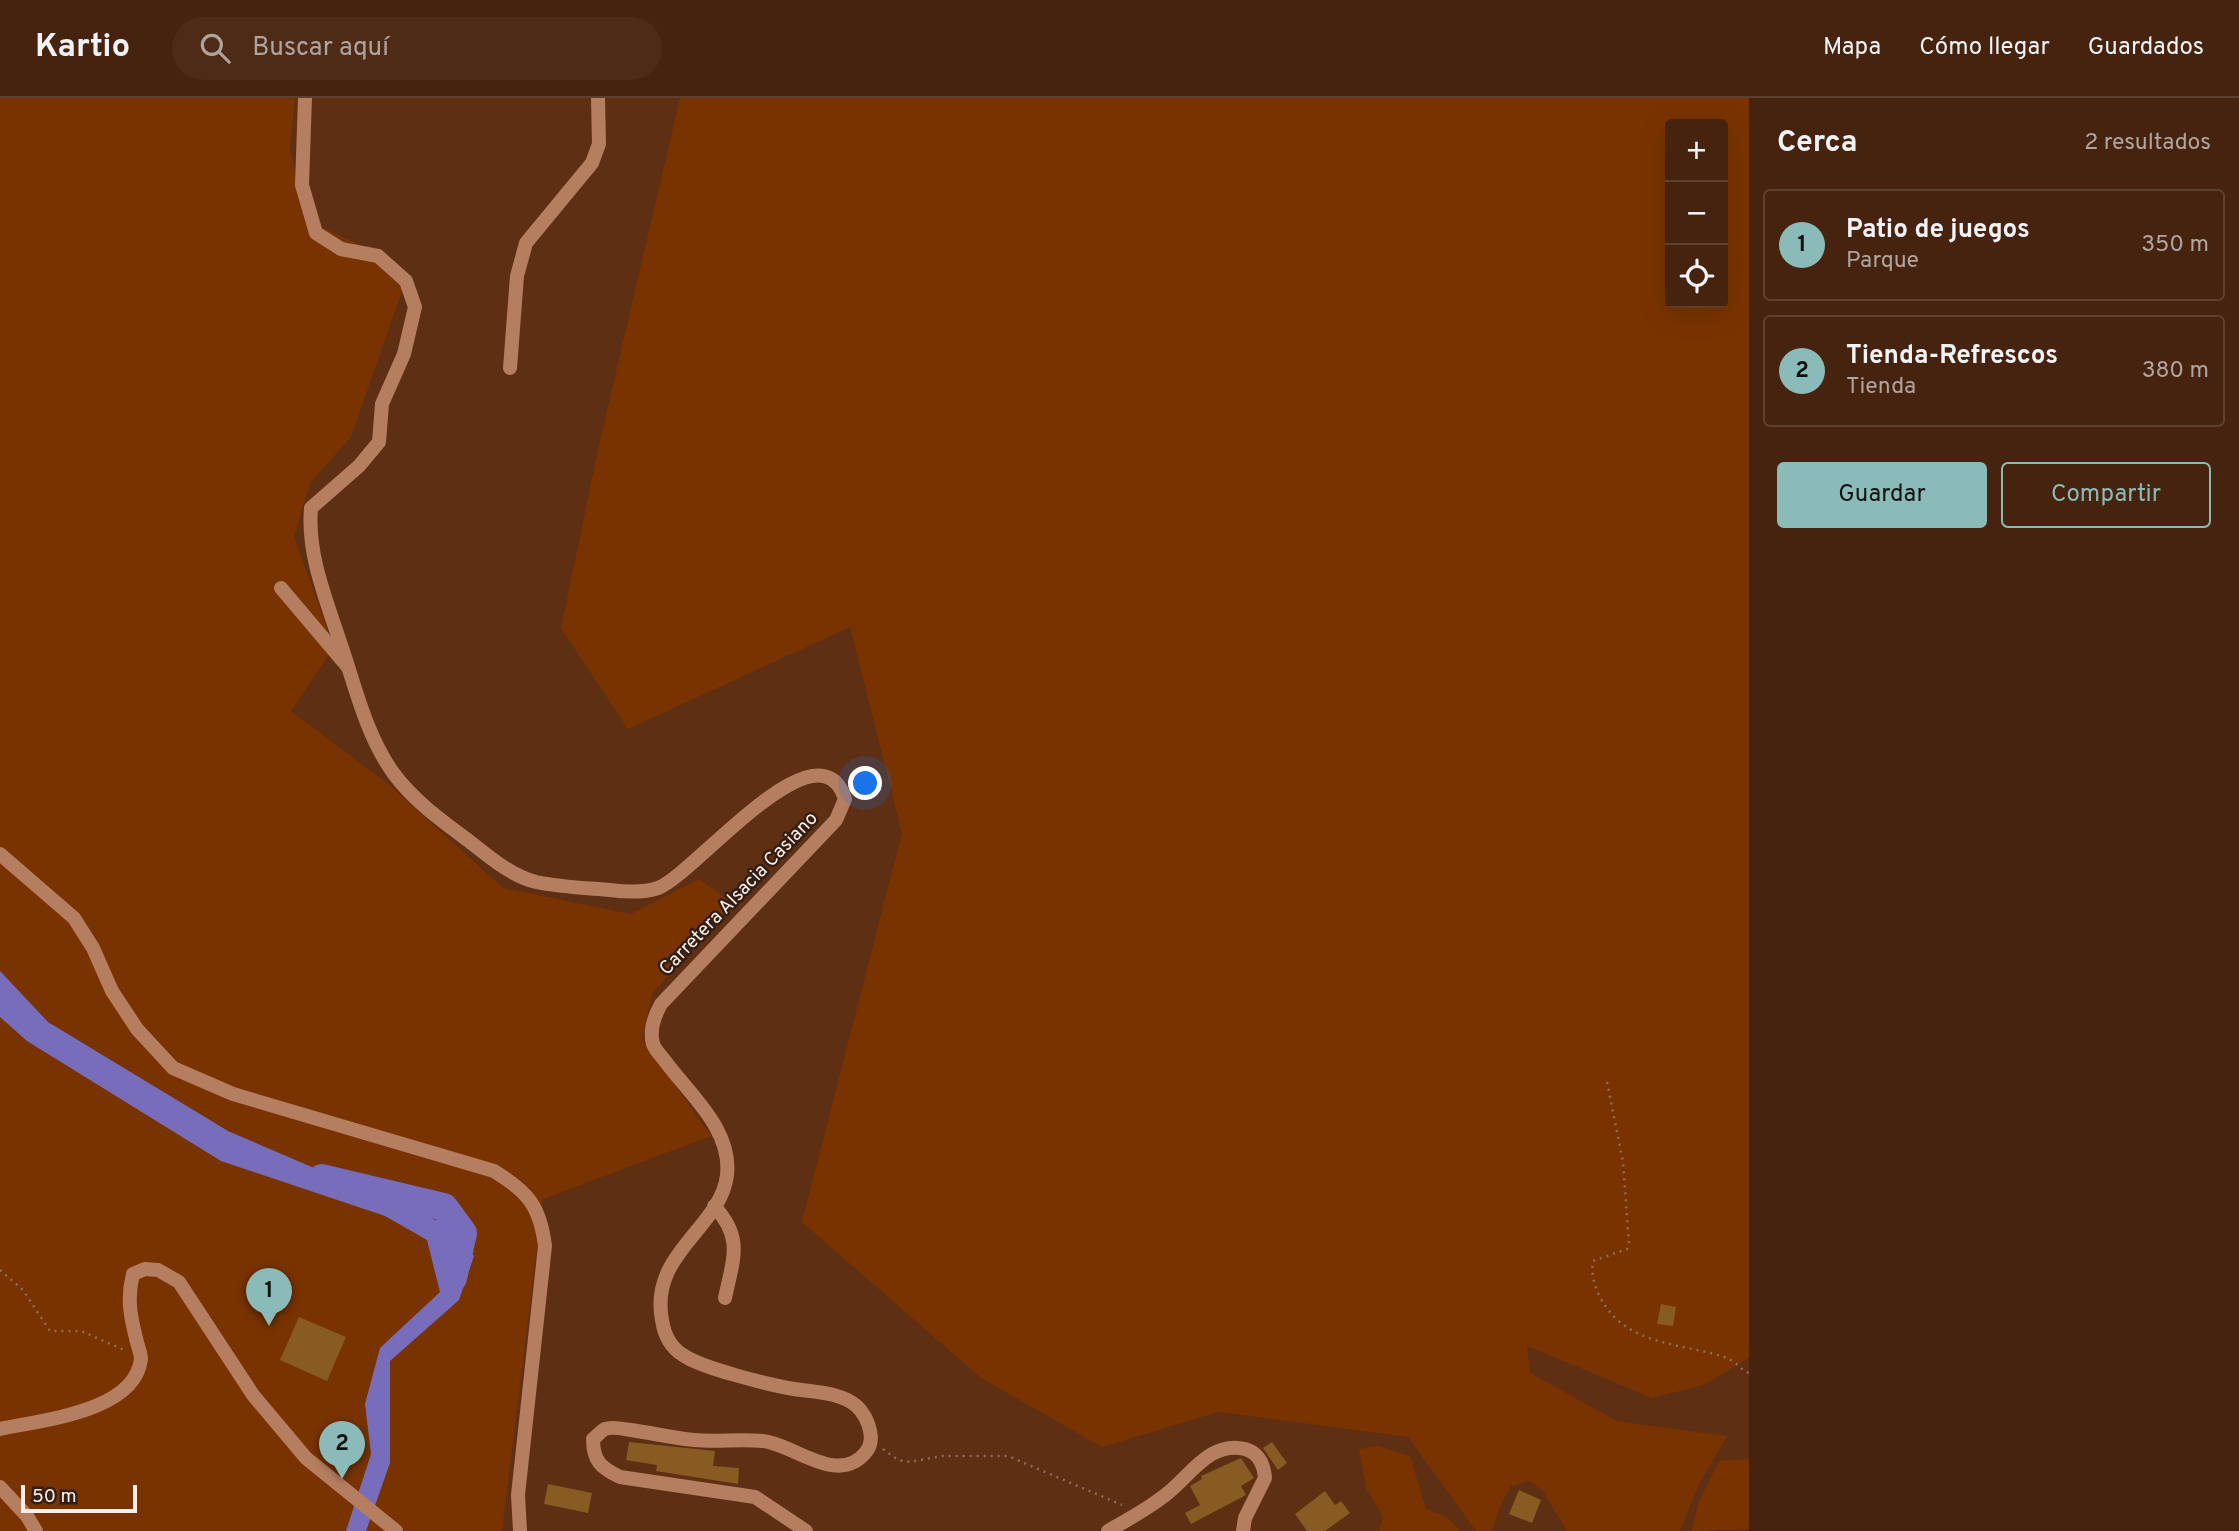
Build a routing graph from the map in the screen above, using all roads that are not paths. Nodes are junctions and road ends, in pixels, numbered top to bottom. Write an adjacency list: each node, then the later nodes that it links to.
1 (295, 98): 4 (street)
2 (305, 98): 4 (street, Carretera Alsacia Casiano)
3 (598, 98): 5 (street)
4 (304, 128): 7 (street, Carretera Alsacia Casiano)
5 (510, 368)
6 (281, 588): 7 (street)
7 (350, 669): 9 (street, Carretera Alsacia Casiano)
8 (0, 854): 15 (street)
9 (714, 1206): 10 (street); 16 (street, Carretera Alsacia Casiano)
10 (725, 1298)
11 (0, 1429): 14 (street)
12 (0, 1487): 13 (street)
13 (36, 1531)
14 (397, 1531)
15 (520, 1531)
16 (806, 1531)
17 (1108, 1531): 18 (street)
18 (1243, 1531)

